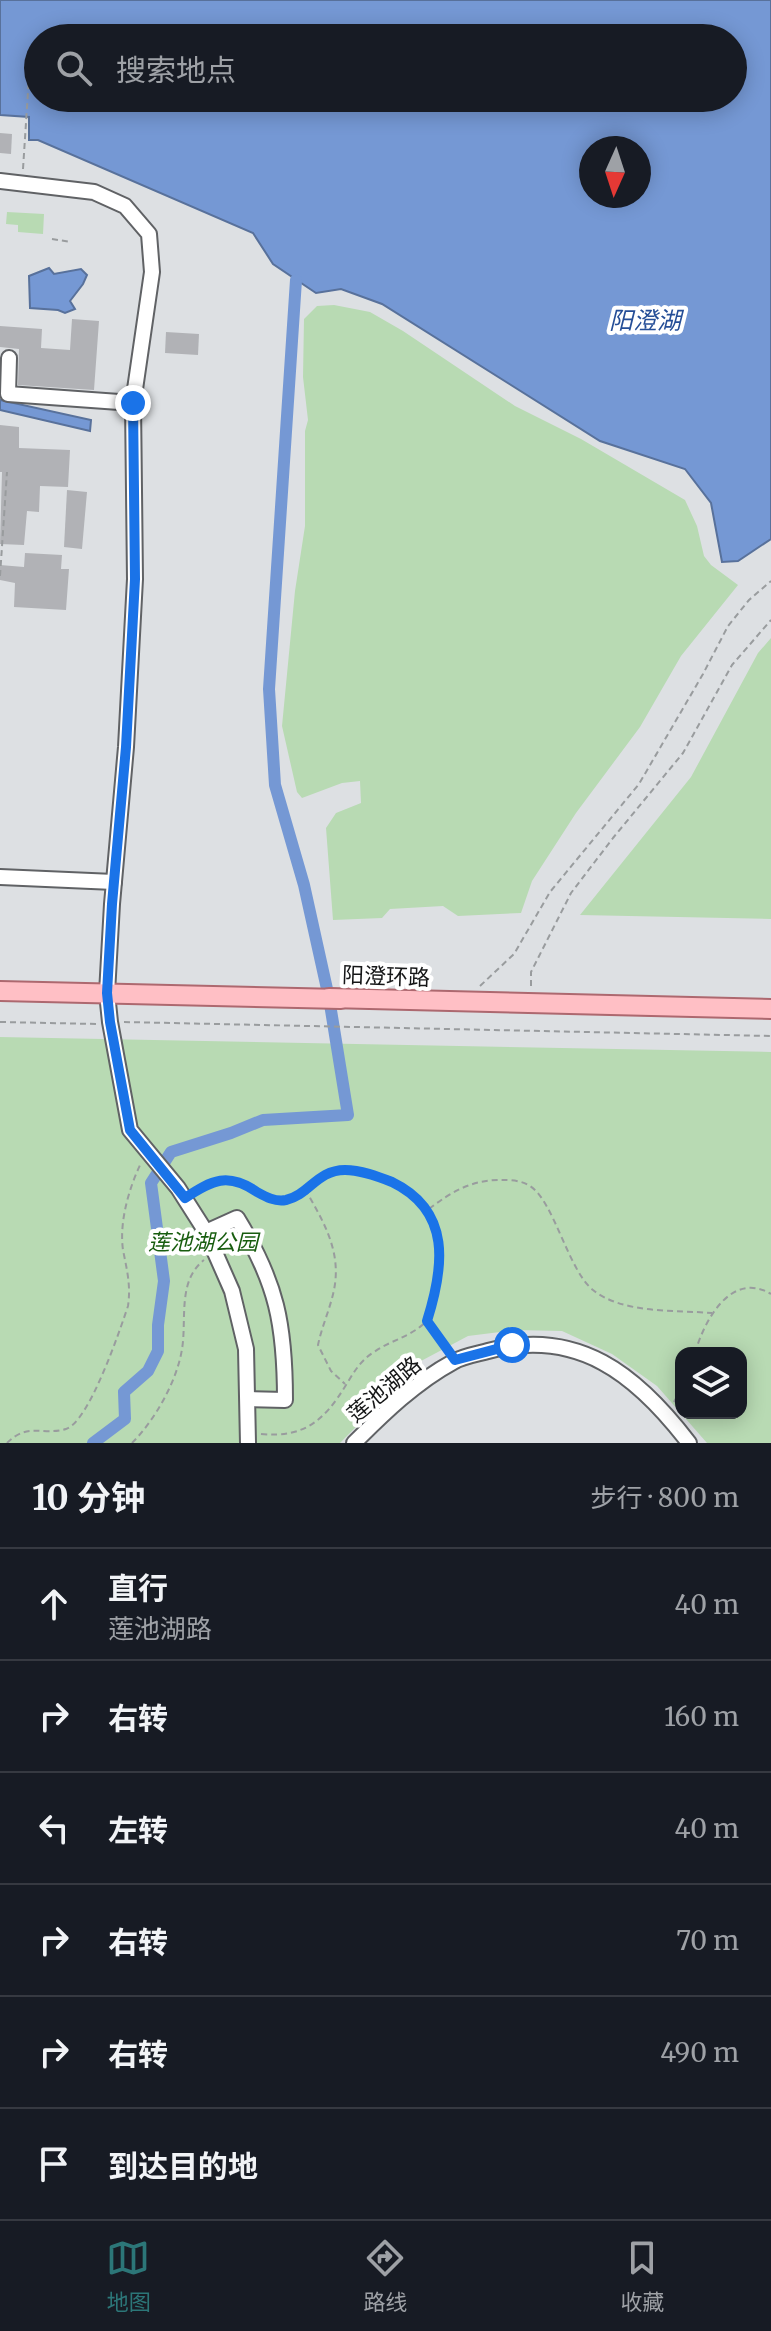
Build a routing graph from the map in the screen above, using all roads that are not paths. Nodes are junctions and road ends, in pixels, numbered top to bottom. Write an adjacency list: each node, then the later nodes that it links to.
1 (0, 181): 3 (street)
2 (9, 358): 3 (street)
3 (133, 403): 5 (street)
4 (0, 877): 5 (street)
5 (114, 882): 7 (street)
6 (0, 991): 7 (main road, 阳澄环路)
7 (107, 993): 8 (main road, 阳澄环路); 9 (street)
8 (771, 1009)
9 (206, 1232): 10 (street); 10 (street)
10 (248, 1399): 11 (street)
11 (248, 1438)
12 (354, 1443): 13 (street, 莲池湖路)
13 (689, 1443)

